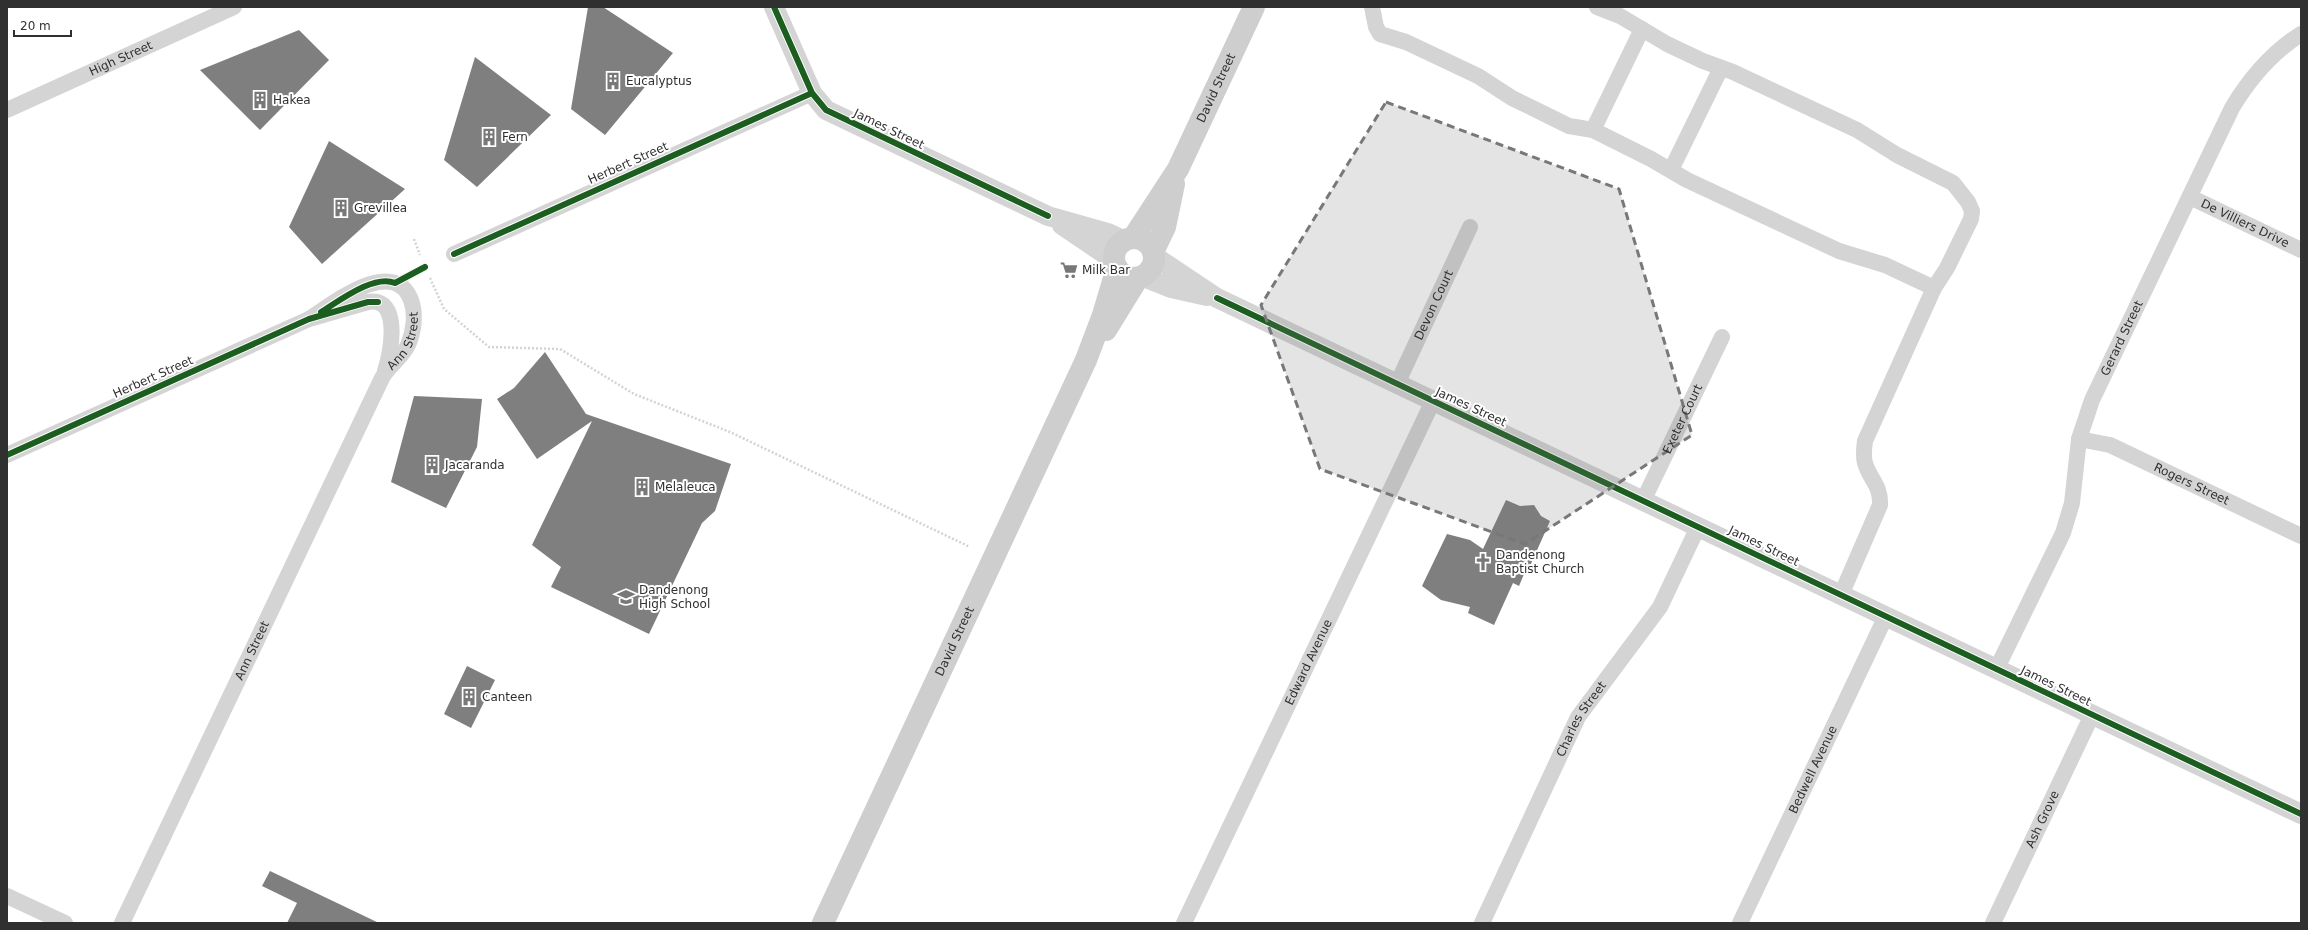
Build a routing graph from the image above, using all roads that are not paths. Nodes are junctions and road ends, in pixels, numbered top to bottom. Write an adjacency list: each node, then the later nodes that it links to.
1 (234, 7): 10 (street, High Street)
2 (774, 7): 9 (street, James Street)
3 (1254, 7): 12 (main road, David Street)
4 (1372, 7): 11 (street)
5 (1597, 7): 6 (street)
6 (1642, 29): 8 (street); 11 (street)
7 (2301, 34): 14 (street, Gerard Street)
8 (1721, 68): 13 (street); 25 (street)
9 (812, 93): 15 (street, James Street); 19 (street, Herbert Street)
10 (7, 110)
11 (1593, 130): 13 (street)
12 (1178, 169): 17 (main road, David Street); 20 (main road, David Street)
13 (1671, 170): 25 (street)
14 (2190, 197): 18 (street, De Villiers Drive); 34 (street, Gerard Street)
15 (1048, 216): 17 (street, James Street); 21 (street, James Street)
16 (1470, 227): 32 (street, Devon Court)
17 (1129, 240): 20 (main road); 21 (main road)
18 (2301, 250)
19 (454, 254)
20 (1153, 254): 23 (main road); 26 (street, James Street)
21 (1116, 265): 23 (main road); 30 (main road, David Street)
22 (425, 267): 24 (lane)
23 (1140, 277): 26 (street, James Street); 30 (main road, David Street)
24 (395, 283): 27 (street); 28 (street, Herbert Street); 31 (street, Ann Street)
25 (1934, 288): 39 (street)
26 (1217, 298): 32 (street, James Street)
27 (378, 302): 28 (street, Herbert Street); 31 (street, Ann Street)
28 (309, 319): 35 (street, Herbert Street)
29 (1722, 337): 36 (street, Exeter Court)
30 (1086, 360): 47 (main road, David Street)
31 (382, 378): 46 (street, Ann Street)
32 (1397, 384): 33 (street, James Street)
33 (1433, 401): 36 (street, James Street); 48 (street, Edward Avenue)
34 (2079, 439): 38 (street, Rogers Street); 41 (street, Gerard Street)
35 (7, 455)
36 (1643, 501): 37 (street, James Street)
37 (1698, 526): 39 (street, James Street); 49 (street, Charles Street)
38 (2301, 536)
39 (1841, 595): 40 (street, James Street)
40 (1886, 616): 41 (street, James Street); 50 (street, Bedwell Avenue)
41 (1996, 670): 42 (street, James Street)
42 (2092, 715): 43 (street, James Street); 51 (street, Ash Grove)
43 (2301, 814)
44 (7, 896): 45 (street)
45 (65, 923)
46 (122, 923)
47 (823, 923)
48 (1184, 923)
49 (1482, 923)
50 (1740, 923)
51 (1993, 923)

